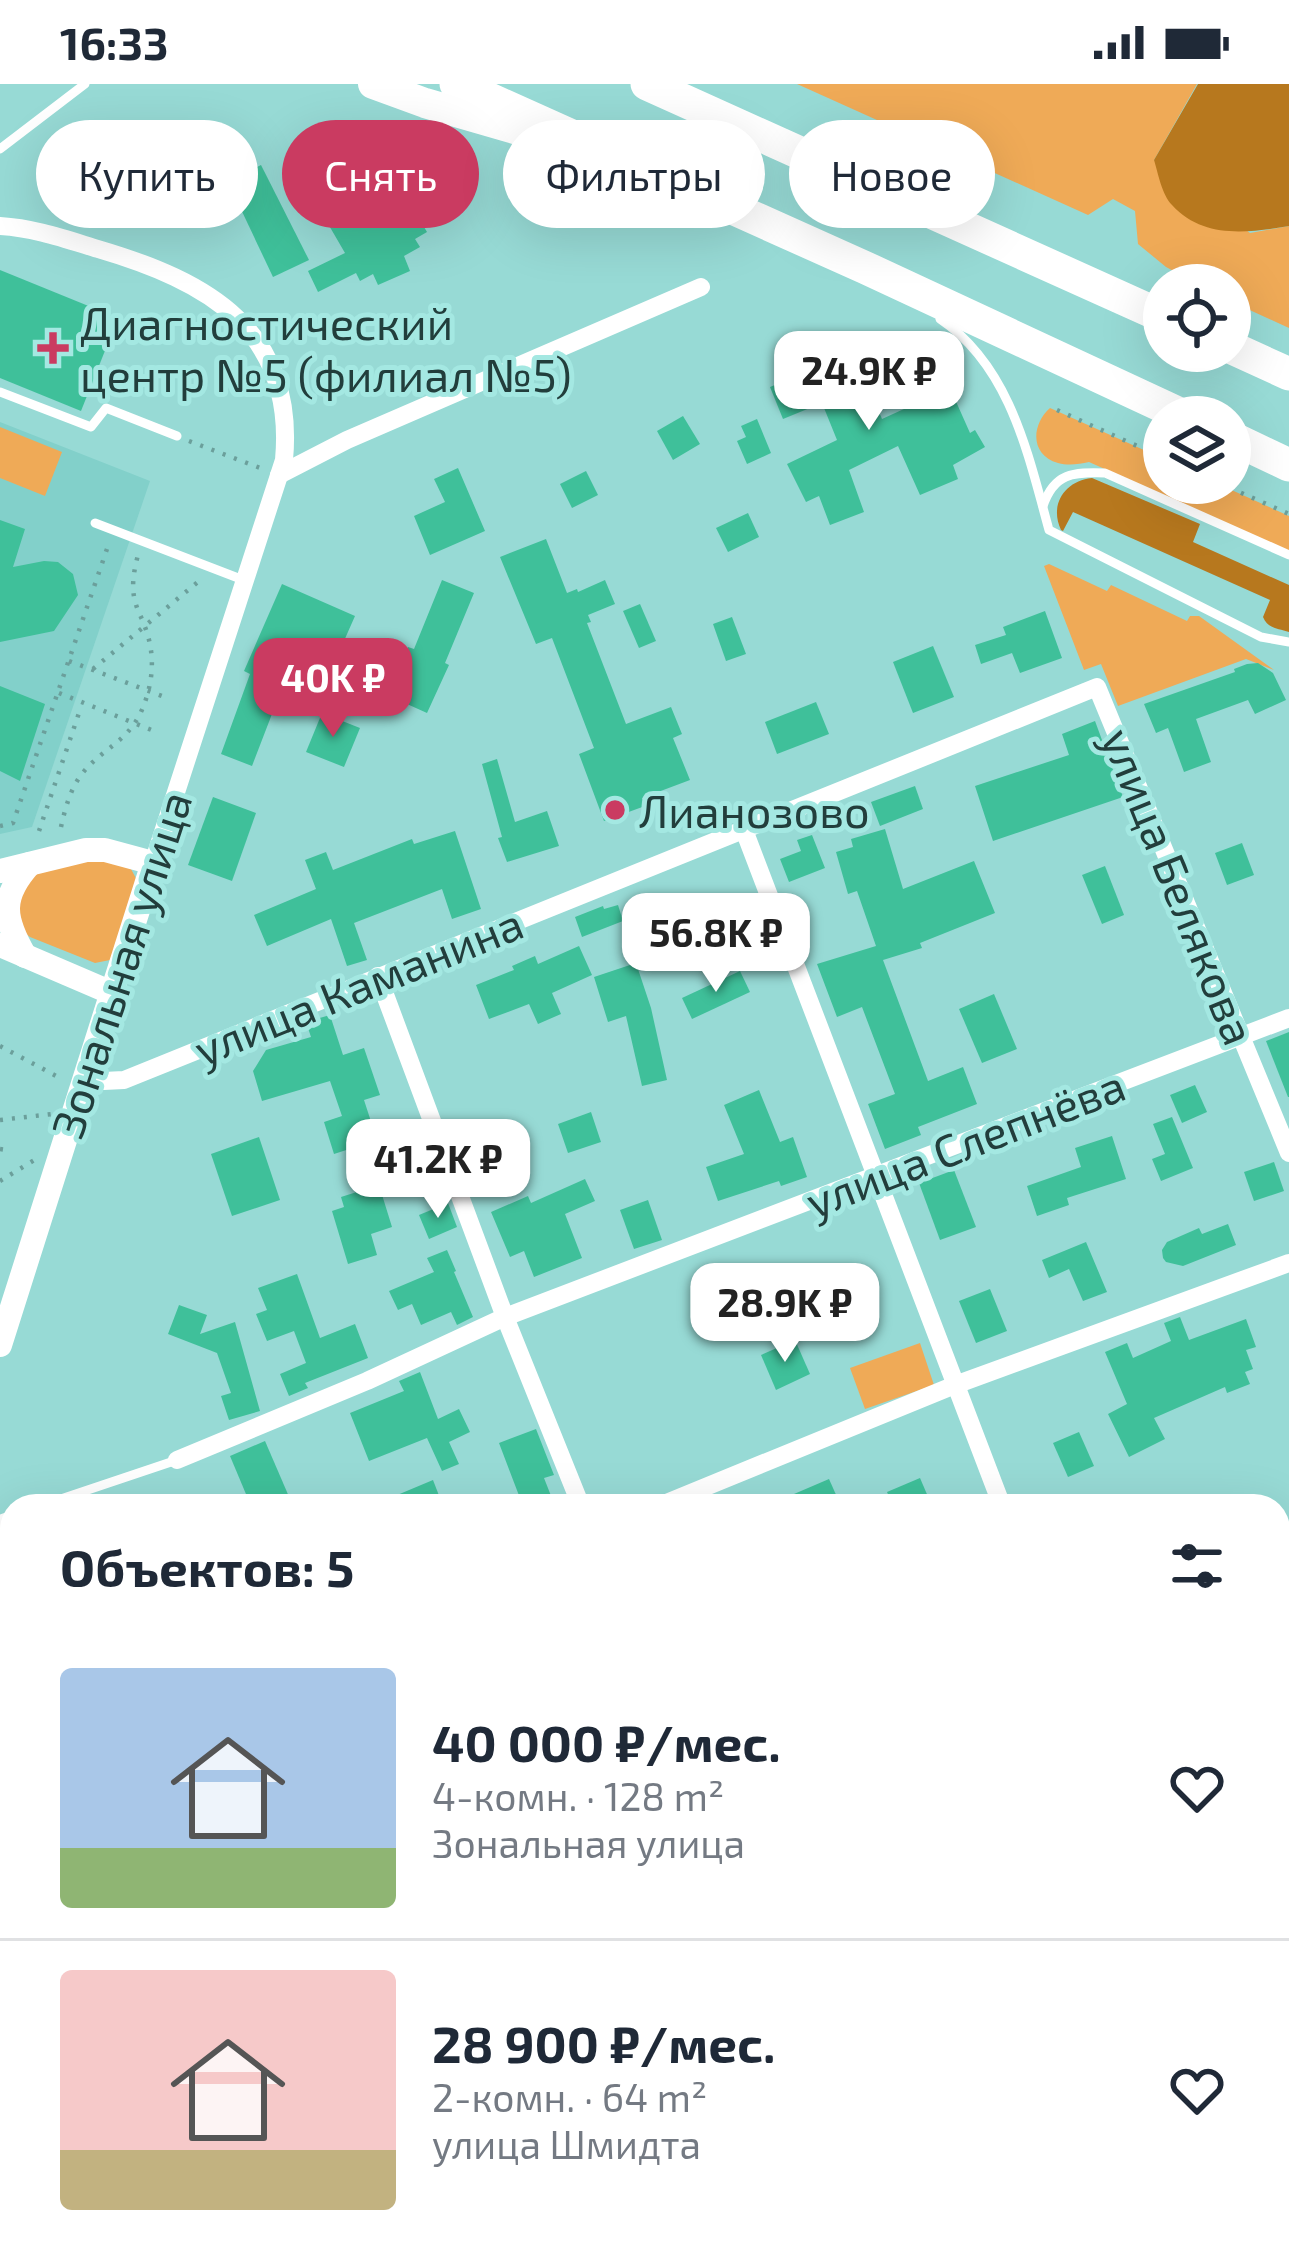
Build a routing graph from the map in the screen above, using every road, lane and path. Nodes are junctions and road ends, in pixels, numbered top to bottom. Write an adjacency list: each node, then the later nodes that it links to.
1 (85, 84): 7 (lane)
2 (373, 84): 6 (main road)
3 (456, 84): 5 (highway)
4 (647, 84): 12 (highway)
5 (536, 120)
6 (503, 126)
7 (0, 149)
8 (765, 223): 10 (highway)
9 (0, 226): 22 (street, Зональная улица)
10 (866, 268): 16 (highway); 24 (lane)
11 (701, 287): 22 (street)
12 (1143, 308)
13 (1251, 357): 14 (highway)
14 (1289, 374)
15 (0, 392): 18 (lane)
16 (1143, 397)
17 (1057, 410): 20 (path)
18 (177, 436): 22 (path)
19 (1251, 447): 21 (highway)
20 (1143, 449)
21 (1289, 465)
22 (279, 475): 31 (street, Зональная улица)
23 (1251, 497): 25 (path)
24 (1043, 506): 29 (lane); 33 (lane)
25 (1289, 514)
26 (94, 523): 27 (lane)
27 (113, 530): 28 (lane); 34 (path)
28 (141, 541): 30 (lane); 32 (path)
29 (1289, 555)
30 (212, 569): 31 (lane); 32 (path)
31 (246, 581): 47 (street, Зональная улица)
32 (145, 626): 35 (path); 37 (path)
33 (1289, 642)
34 (68, 661): 35 (path); 38 (path)
35 (94, 669): 37 (path)
36 (1097, 687): 45 (street, улица Каманина); 55 (street, улица Белякова)
37 (148, 691): 39 (path); 41 (path)
38 (57, 693): 41 (path); 43 (path)
39 (170, 699)
40 (80, 710): 46 (path)
41 (135, 723): 42 (path); 44 (path)
42 (159, 733)
43 (0, 826)
44 (61, 827)
45 (744, 830): 52 (street, улица Каманина); 62 (street)
46 (39, 831)
47 (153, 863): 48 (street); 53 (street, Зональная улица)
48 (30, 864): 49 (street); 51 (street)
49 (0, 871)
50 (0, 945): 51 (street)
51 (25, 956): 53 (street)
52 (378, 976): 57 (street, улица Каманина); 65 (street)
53 (112, 993): 57 (street, Зональная улица)
54 (1289, 1018): 55 (street, улица Слепнёва)
55 (1242, 1037): 61 (street, улица Белякова); 62 (street, улица Слепнёва)
56 (0, 1046): 57 (path)
57 (74, 1081): 66 (street, Зональная улица)
58 (58, 1113): 59 (path)
59 (0, 1120)
60 (51, 1149): 63 (path)
61 (1289, 1153)
62 (875, 1176): 65 (street, улица Слепнёва); 67 (street)
63 (0, 1181)
64 (1289, 1263): 67 (street)
65 (505, 1317): 68 (street, улица Слепнёва); 70 (street)
66 (0, 1345)
67 (955, 1385): 71 (street); 72 (street)
68 (177, 1460): 69 (lane)
69 (76, 1494)
70 (576, 1494)
71 (688, 1494)
72 (997, 1494)

